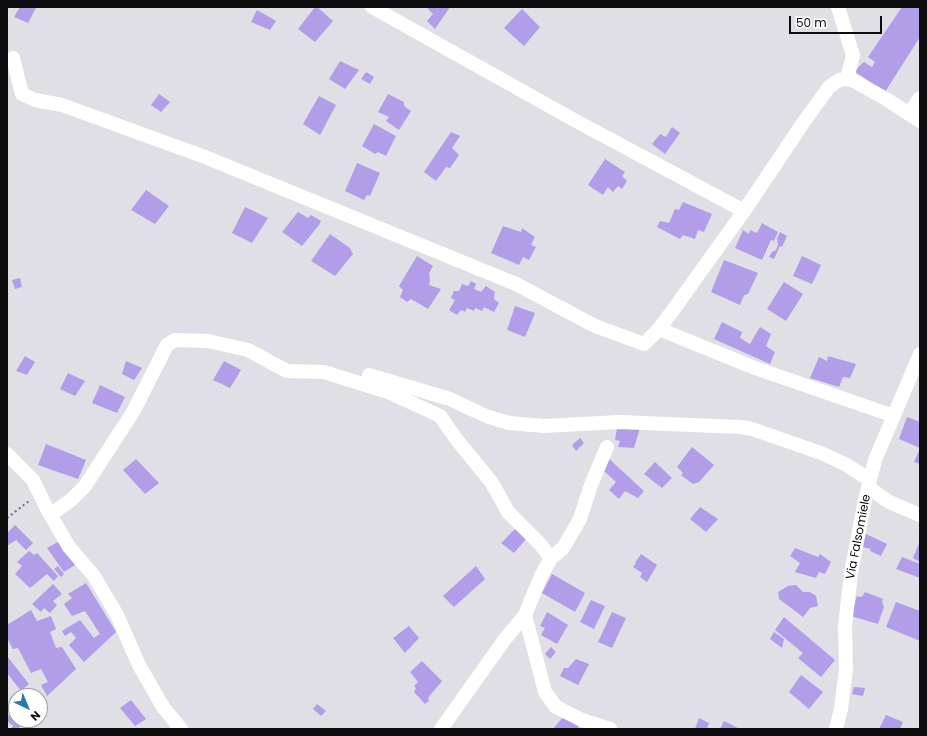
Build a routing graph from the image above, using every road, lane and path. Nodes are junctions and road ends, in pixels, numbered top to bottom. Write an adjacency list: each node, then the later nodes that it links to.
1 (372, 7): 7 (street)
2 (838, 7): 4 (street)
3 (13, 58): 8 (street)
4 (847, 79): 6 (street); 7 (street)
5 (920, 98): 6 (street)
6 (914, 117)
7 (744, 211): 8 (street)
8 (658, 329): 11 (street)
9 (920, 354): 11 (street, Via Falsomiele)
10 (369, 375): 14 (street)
11 (894, 416): 14 (street, Via Falsomiele)
12 (607, 447): 19 (street)
13 (7, 454): 15 (street)
14 (869, 483): 17 (street); 24 (street, Via Falsomiele)
15 (40, 494): 16 (street); 18 (path)
16 (50, 515): 19 (street); 22 (street)
17 (920, 515)
18 (7, 518)
19 (551, 558): 20 (street)
20 (524, 615): 21 (street); 23 (street)
21 (601, 728)
22 (181, 729)
23 (441, 729)
24 (836, 729)

